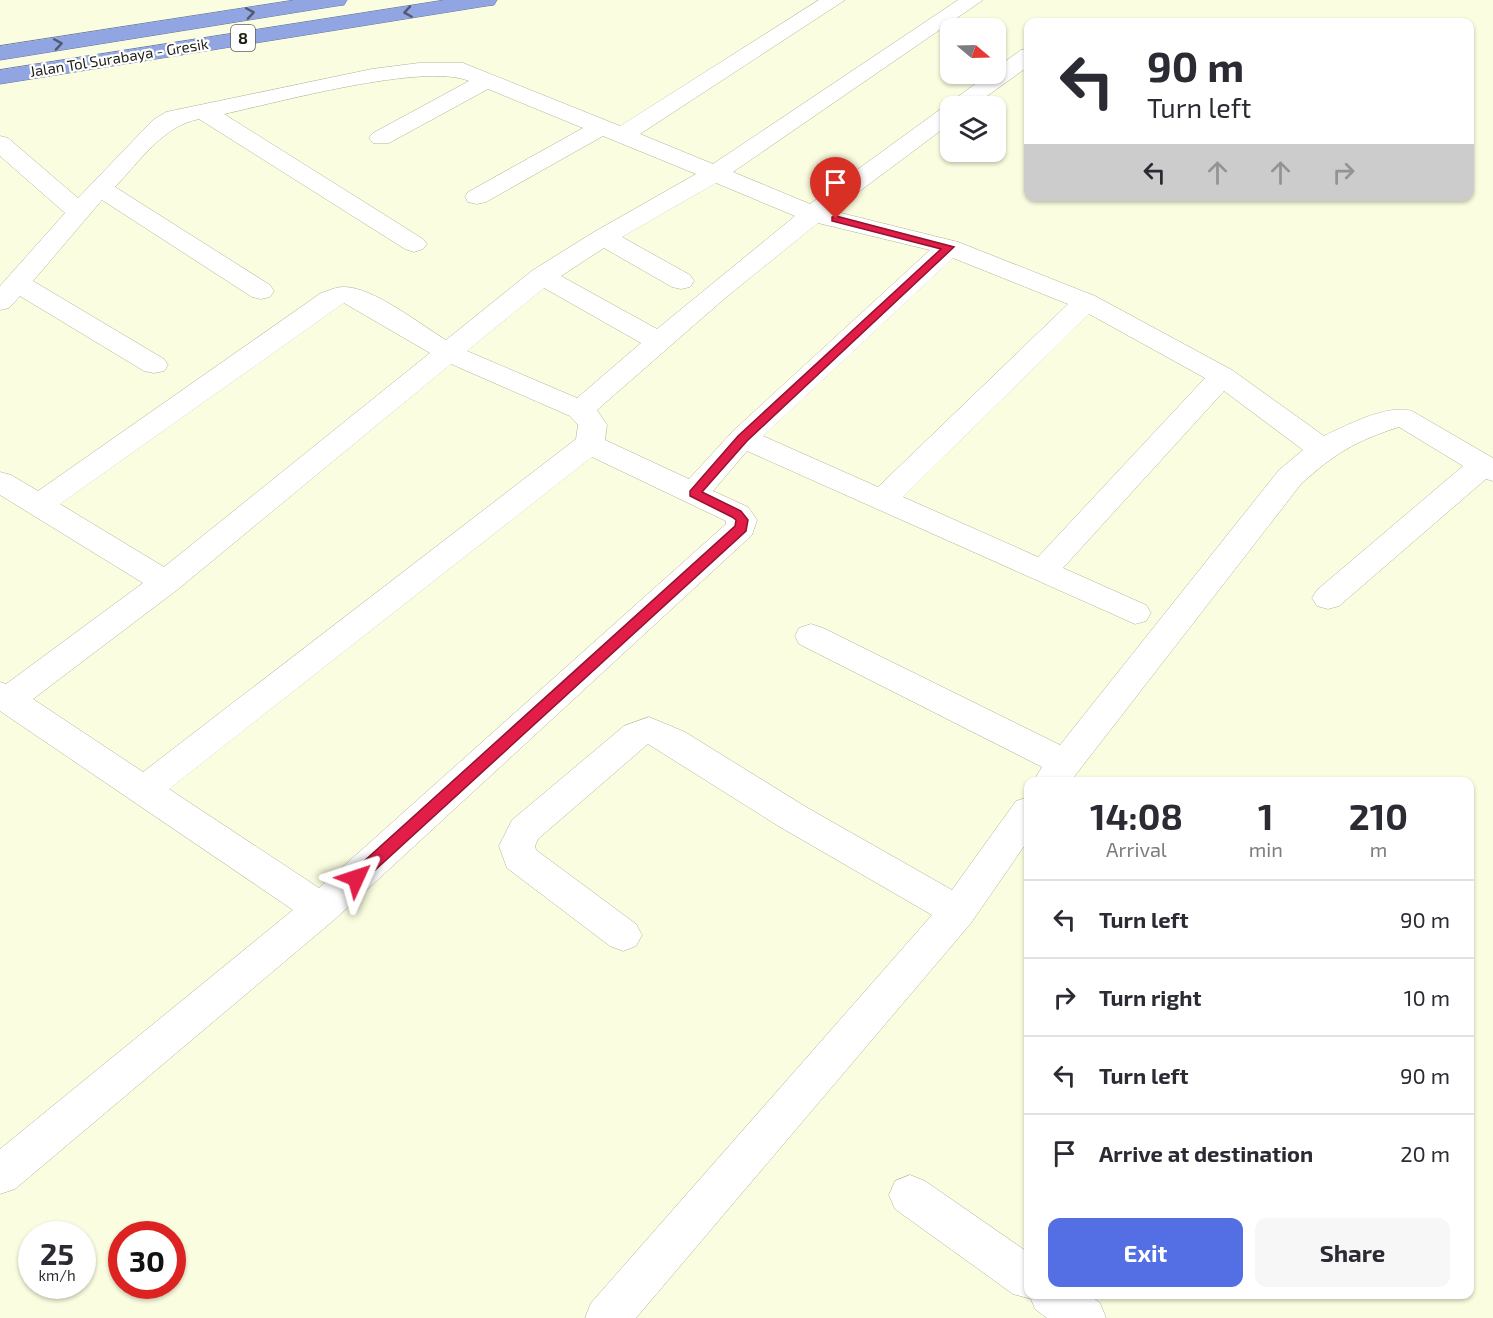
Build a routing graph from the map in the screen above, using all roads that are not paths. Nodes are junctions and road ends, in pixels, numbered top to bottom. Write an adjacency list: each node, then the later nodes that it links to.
1 (336, 0): 5 (highway, Jalan Tol Surabaya - Gresik / 8, one-way to 1)
2 (486, 0): 7 (highway, Jalan Tol Surabaya - Gresik / 8, one-way to 7)
3 (834, 0): 12 (street)
4 (972, 0): 15 (street)
5 (0, 53)
6 (1024, 59): 9 (street)
7 (0, 76)
8 (487, 80): 10 (street); 12 (street); 13 (street)
9 (973, 96)
10 (203, 111): 16 (street); 21 (street)
11 (940, 120): 19 (street)
12 (611, 132): 15 (street); 17 (street)
13 (381, 138)
14 (0, 143): 18 (street)
15 (716, 173): 19 (street); 20 (street)
16 (100, 188): 18 (street); 25 (street)
17 (477, 197)
18 (79, 212): 26 (street)
19 (813, 214): 22 (street); 28 (street)
20 (603, 237): 23 (street); 24 (street)
21 (414, 244)
22 (949, 247): 27 (street); 33 (street)
23 (542, 276): 28 (street); 29 (street)
24 (681, 281)
25 (261, 291)
26 (8, 292): 30 (street)
27 (1086, 303): 31 (street); 39 (street)
28 (658, 340): 32 (street)
29 (449, 353): 32 (street); 40 (street); 42 (street)
30 (154, 365)
31 (1222, 376): 35 (street); 41 (street)
32 (580, 411): 34 (street)
33 (743, 438): 38 (street); 39 (street)
34 (589, 444): 38 (street); 48 (street)
35 (1322, 449): 36 (street); 47 (street)
36 (1488, 468): 43 (street)
37 (0, 482): 40 (street)
38 (694, 494): 50 (street)
39 (882, 500): 41 (street)
40 (40, 504): 42 (street)
41 (1042, 573): 44 (street)
42 (166, 582): 46 (street)
43 (1328, 598)
44 (1135, 613)
45 (811, 636): 47 (street)
46 (4, 697): 48 (street)
47 (1057, 772)
48 (144, 790): 50 (street)
49 (1024, 818): 51 (street)
50 (321, 909): 53 (street)
51 (958, 912): 52 (street); 57 (street)
52 (622, 935)
53 (0, 1175)
54 (910, 1195): 55 (street)
55 (1024, 1275)
56 (1058, 1299): 58 (street)
57 (607, 1318)
58 (1084, 1318)

